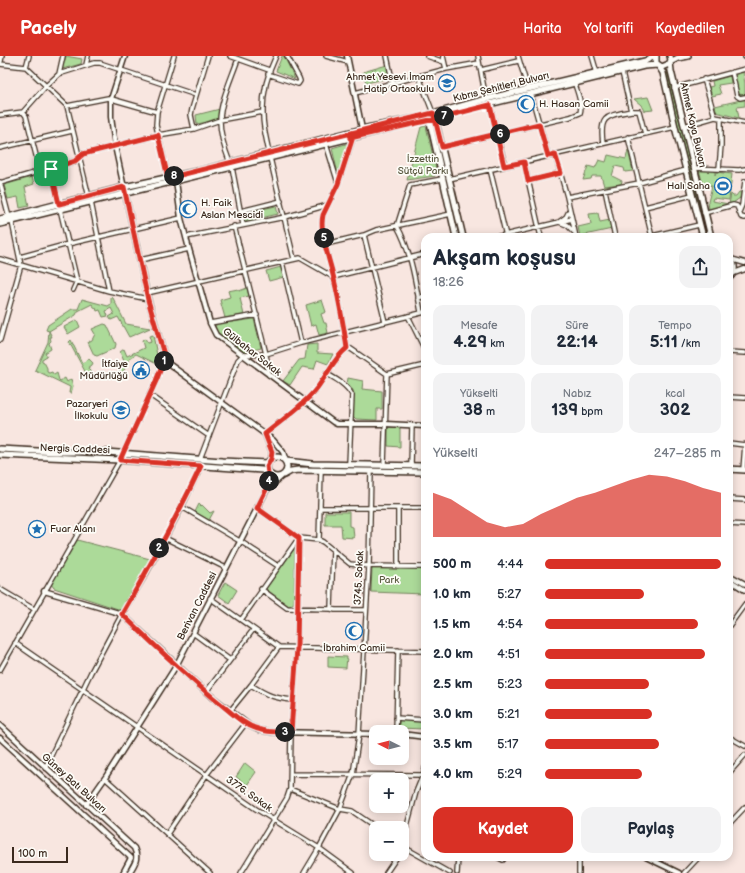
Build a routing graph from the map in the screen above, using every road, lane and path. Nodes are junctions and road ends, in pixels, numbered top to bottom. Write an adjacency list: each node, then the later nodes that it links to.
1 (1, 56): 24 (highway)
2 (29, 56): 31 (street)
3 (63, 56): 40 (street)
4 (88, 56): 29 (street)
5 (125, 56): 34 (street)
6 (174, 56): 43 (street)
7 (208, 56): 51 (street)
8 (230, 56): 22 (street)
9 (276, 56): 36 (street)
10 (287, 56): 36 (street)
11 (326, 56): 25 (street)
12 (347, 56): 25 (street)
13 (387, 56): 44 (street)
14 (427, 56): 26 (street)
15 (443, 56): 26 (street)
16 (478, 56): 28 (street)
17 (518, 56): 23 (street)
18 (592, 56): 39 (street)
19 (656, 56): 30 (main road, Ahmet Kaya Bulvarı); 39 (main road, Kıbrıs Şehitleri Bulvarı)
20 (670, 56): 27 (main road, Ahmet Kaya Bulvarı)
21 (688, 56): 27 (main road)
22 (238, 59): 36 (street); 65 (street)
23 (518, 61): 35 (street); 48 (street)
24 (0, 62): 31 (street)
25 (348, 62): 49 (street)
26 (444, 62): 32 (street)
27 (670, 62): 30 (main road, Kıbrıs Şehitleri Bulvarı); 47 (main road, Ahmet Kaya Bulvarı)
28 (480, 63): 32 (street); 35 (street)
29 (86, 65): 34 (street); 40 (street)
30 (658, 65): 37 (main road, Kıbrıs Şehitleri Bulvarı); 69 (main road, Ahmet Kaya Bulvarı)
31 (26, 67): 46 (street)
32 (446, 69): 41 (street)
33 (745, 69): 38 (street)
34 (121, 70): 43 (street); 53 (street)
35 (481, 70): 54 (street)
36 (269, 72): 60 (street)
37 (622, 72): 45 (main road, Kıbrıs Şehitleri Bulvarı); 57 (street)
38 (732, 72): 42 (street); 52 (street)
39 (597, 73): 48 (main road, Kıbrıs Şehitleri Bulvarı)
40 (59, 74): 46 (street)
41 (420, 77): 44 (street); 62 (street)
42 (704, 79): 47 (street); 63 (street)
43 (165, 84): 51 (street); 59 (street)
44 (393, 84): 49 (street)
45 (574, 84): 50 (main road, Kıbrıs Şehitleri Bulvarı); 67 (street)
46 (46, 86): 56 (street); 58 (street)
47 (674, 88): 68 (main road, Ahmet Kaya Bulvarı)
48 (528, 89): 54 (main road, Kıbrıs Şehitleri Bulvarı)
49 (355, 93): 71 (street)
50 (531, 94): 55 (main road, Kıbrıs Şehitleri Bulvarı); 67 (street)
51 (196, 95): 70 (street)
52 (745, 97)
53 (111, 99): 56 (street); 59 (street); 81 (street)
54 (486, 99): 62 (main road, Kıbrıs Şehitleri Bulvarı)
55 (490, 105): 62 (main road, Kıbrıs Şehitleri Bulvarı); 75 (street)
56 (67, 106): 72 (street)
57 (631, 110): 73 (street); 79 (street)
58 (23, 112): 61 (street); 78 (street)
59 (157, 112): 74 (street)
60 (263, 112): 65 (street); 85 (street)
61 (0, 115)
62 (431, 117): 71 (main road, Kıbrıs Şehitleri Bulvarı); 76 (main road, Kıbrıs Şehitleri Bulvarı); 82 (main road); 100 (main road)
63 (715, 117): 64 (street); 68 (street)
64 (722, 118): 66 (street); 94 (street)
65 (220, 120): 70 (street); 89 (street)
66 (745, 123)
67 (539, 124): 75 (street); 86 (street)
68 (684, 126): 91 (main road, Ahmet Kaya Bulvarı)
69 (675, 127): 73 (street); 96 (main road, Ahmet Kaya Bulvarı)
70 (194, 129): 74 (street)
71 (362, 129): 85 (main road, Kıbrıs Şehitleri Bulvarı)
72 (72, 131): 78 (street); 87 (street)
73 (645, 134): 77 (street)
74 (158, 135): 81 (street); 99 (street)
75 (497, 135): 82 (street); 90 (street)
76 (350, 138): 80 (main road, Kıbrıs Şehitleri Bulvarı); 107 (street)
77 (628, 138): 79 (street); 106 (street)
78 (32, 140): 83 (street); 97 (street)
79 (603, 142): 84 (street)
80 (326, 144): 85 (main road, Kıbrıs Şehitleri Bulvarı); 107 (street)
81 (115, 146): 87 (street); 108 (street)
82 (442, 147): 101 (main road)
83 (0, 148)
84 (555, 154): 86 (street); 98 (street)
85 (269, 156): 89 (main road, Kıbrıs Şehitleri Bulvarı); 113 (street)
86 (548, 156): 88 (street)
87 (79, 158): 92 (street); 112 (street)
88 (524, 162): 90 (street); 103 (street)
89 (231, 165): 99 (main road, Kıbrıs Şehitleri Bulvarı); 102 (main road, Kıbrıs Şehitleri Bulvarı); 118 (street)
90 (504, 166): 93 (street)
91 (694, 168): 94 (street); 120 (main road, Ahmet Kaya Bulvarı)
92 (51, 169): 97 (street); 115 (street)
93 (490, 169): 101 (street); 139 (street)
94 (719, 169): 95 (street)
95 (745, 169)
96 (686, 170): 106 (street); 110 (main road, Ahmet Kaya Bulvarı)
97 (40, 172): 105 (street)
98 (561, 173): 103 (street); 111 (street)
99 (168, 178): 108 (main road, Kıbrıs Şehitleri Bulvarı)
100 (442, 179): 121 (main road); 133 (street)
101 (449, 179): 138 (main road)
102 (176, 181): 108 (main road, Kıbrıs Şehitleri Bulvarı); 123 (street, Gülbahar Sokak)
103 (528, 181): 134 (street)
104 (745, 181): 119 (street)
105 (0, 182): 126 (street)
106 (639, 183): 109 (street); 116 (street)
107 (338, 184): 114 (street)
108 (124, 190): 112 (main road, Kıbrıs Şehitleri Bulvarı); 135 (street)
109 (605, 190): 111 (street); 142 (street)
110 (692, 195): 116 (street); 130 (main road, Ahmet Kaya Bulvarı)
111 (567, 197): 117 (street)
112 (90, 199): 115 (main road, Kıbrıs Şehitleri Bulvarı); 148 (street)
113 (281, 201): 118 (street); 122 (street)
114 (328, 206): 122 (street); 151 (street)
115 (59, 207): 126 (main road, Kıbrıs Şehitleri Bulvarı); 150 (street)
116 (644, 207): 143 (street)
117 (570, 210): 127 (street); 128 (street)
118 (241, 211): 131 (street)
119 (739, 212): 120 (street); 124 (street)
120 (704, 213): 146 (main road, Ahmet Kaya Bulvarı)
121 (451, 214): 133 (street); 137 (main road)
122 (285, 217): 131 (street); 157 (street)
123 (181, 218): 135 (street); 149 (street, Gülbahar Sokak)
124 (745, 218)
125 (0, 219): 126 (main road, Kıbrıs Şehitleri Bulvarı)
126 (10, 219): 129 (main road, Kıbrıs Şehitleri Bulvarı); 154 (street)
127 (572, 219): 128 (street); 136 (street)
128 (559, 222): 134 (street); 136 (street)
129 (0, 224)
130 (699, 224): 144 (street); 145 (main road, Ahmet Kaya Bulvarı)
131 (243, 225): 132 (street)
132 (234, 226): 149 (street); 166 (street)
133 (397, 226): 147 (street); 155 (street)
134 (538, 227): 140 (street); 141 (street)
135 (133, 229): 148 (street); 159 (street)
136 (575, 232)
137 (455, 233)
138 (462, 233)
139 (505, 233)
140 (517, 233)
141 (540, 233)
142 (614, 233)
143 (651, 233)
144 (664, 233)
145 (702, 233)
146 (710, 233)
147 (364, 235): 151 (street); 164 (street)
148 (97, 237): 150 (street); 172 (street)
149 (186, 237): 152 (street, Gülbahar Sokak)
150 (68, 244): 154 (street); 169 (street)
151 (326, 244): 168 (street)
152 (189, 249): 159 (street); 170 (street, Gülbahar Sokak)
153 (421, 255): 155 (street)
154 (20, 257): 163 (street)
155 (409, 258): 164 (street); 175 (street)
156 (0, 259): 163 (street)
157 (294, 259): 160 (street); 168 (street)
158 (733, 259): 162 (street)
159 (140, 260): 173 (street)
160 (282, 262): 166 (street); 186 (street)
161 (733, 263): 167 (main road)
162 (745, 263)
163 (21, 265): 169 (street); 184 (street)
164 (372, 268): 168 (street); 181 (street)
165 (745, 269): 167 (street)
166 (245, 271): 170 (street); 179 (street)
167 (734, 273)
168 (334, 276): 183 (street)
169 (77, 281): 171 (street); 172 (street)
170 (199, 282): 173 (street); 182 (street, Gülbahar Sokak)
171 (74, 290)
172 (109, 291): 176 (street)
173 (147, 293): 176 (street)
174 (421, 297): 175 (street)
175 (418, 298): 177 (street)
176 (148, 300): 192 (street)
177 (421, 306)
178 (421, 313): 180 (street)
179 (257, 315): 182 (street); 190 (street)
180 (408, 316): 181 (street); 185 (street)
181 (385, 322): 183 (street)
182 (210, 323): 191 (street, Gülbahar Sokak)
183 (344, 333): 186 (street); 187 (street)
184 (0, 340)
185 (421, 342)
186 (302, 343): 190 (street)
187 (347, 348): 194 (street); 195 (street)
188 (733, 352): 189 (street)
189 (745, 353)
190 (266, 354): 191 (street); 196 (street)
191 (242, 356): 196 (street, Gülbahar Sokak); 201 (street)
192 (165, 358): 197 (street); 201 (street)
193 (421, 366): 195 (street)
194 (327, 374): 200 (street); 202 (street)
195 (387, 374): 203 (street)
196 (269, 376): 200 (street, Gülbahar Sokak)
197 (150, 395): 207 (street); 211 (street)
198 (733, 397): 199 (street)
199 (745, 398)
200 (305, 401): 202 (street, Gülbahar Sokak); 206 (street)
201 (223, 402): 206 (street); 207 (street)
202 (350, 424): 203 (street, Gülbahar Sokak); 217 (street)
203 (386, 424): 204 (street, Gülbahar Sokak); 218 (street)
204 (412, 425): 205 (street, Gülbahar Sokak); 220 (street)
205 (421, 426)
206 (265, 434): 215 (street); 216 (street)
207 (209, 436): 213 (street)
208 (733, 443): 209 (street)
209 (745, 444): 223 (street)
210 (0, 449): 211 (main road, Nergis Caddesi)
211 (122, 453): 213 (main road, Nergis Caddesi); 214 (street)
212 (0, 455): 214 (main road, Nergis Caddesi)
213 (200, 459): 215 (main road, Nergis Caddesi)
214 (120, 460): 219 (main road, Nergis Caddesi); 256 (street)
215 (270, 461): 216 (main road); 227 (main road)
216 (286, 461): 217 (main road); 228 (main road)
217 (349, 464): 218 (main road)
218 (384, 465): 220 (main road)
219 (201, 466): 227 (main road, Nergis Caddesi); 232 (street)
220 (411, 466): 221 (main road)
221 (421, 466)
222 (733, 469): 223 (main road)
223 (744, 470)
224 (321, 471): 225 (main road); 228 (main road); 234 (street)
225 (371, 471): 226 (main road); 235 (street, 3745. Sokak)
226 (421, 472)
227 (268, 473): 228 (main road); 229 (street)
228 (282, 476): 229 (street)
229 (265, 493): 233 (street, Berivan Caddesi)
230 (733, 499): 231 (street)
231 (745, 500)
232 (182, 507): 240 (street); 243 (street)
233 (257, 508): 241 (street); 243 (street, Berivan Caddesi)
234 (320, 508): 235 (street); 242 (street)
235 (370, 508): 236 (street); 246 (street, 3745. Sokak)
236 (398, 508): 237 (street); 247 (street)
237 (421, 508)
238 (733, 524): 239 (street)
239 (745, 525)
240 (165, 538): 249 (street); 263 (street)
241 (299, 538): 242 (street); 245 (street); 260 (street)
242 (319, 540): 244 (street)
243 (239, 541): 245 (street); 249 (street, Berivan Caddesi)
244 (333, 549): 246 (street); 261 (street)
245 (278, 566): 254 (street)
246 (368, 566): 247 (street); 262 (street, 3745. Sokak)
247 (398, 567): 248 (street)
248 (421, 567)
249 (226, 568): 257 (street, Berivan Caddesi)
250 (733, 577): 252 (street)
251 (733, 582): 255 (street)
252 (745, 584)
253 (0, 589): 259 (street)
254 (261, 589): 260 (street); 264 (street)
255 (745, 590)
256 (44, 591): 259 (street); 263 (street)
257 (210, 598): 264 (street); 267 (street, Berivan Caddesi)
258 (745, 604): 265 (street)
259 (34, 609): 268 (street)
260 (297, 609): 261 (street); 270 (street)
261 (331, 609): 262 (street)
262 (365, 610): 271 (street, 3745. Sokak)
263 (122, 614): 275 (street); 278 (street)
264 (241, 620): 266 (street)
265 (733, 620)
266 (253, 630): 269 (street); 274 (street)
267 (193, 633): 274 (street); 275 (street, Berivan Caddesi)
268 (15, 643): 276 (street); 278 (street, 3776. Sokak)
269 (279, 647): 270 (street); 277 (street)
270 (297, 648): 271 (street); 280 (street)
271 (363, 649): 272 (street); 290 (street, 3745. Sokak)
272 (398, 650): 273 (street); 282 (street)
273 (421, 651)
274 (230, 660): 279 (street)
275 (176, 666): 279 (street); 287 (street, Berivan Caddesi)
276 (0, 670)
277 (251, 685): 280 (street); 281 (street)
278 (83, 690): 287 (street, 3776. Sokak); 297 (street)
279 (206, 692): 281 (street)
280 (293, 700): 288 (street)
281 (230, 711): 284 (street)
282 (396, 718): 283 (street); 286 (street)
283 (421, 720)
284 (246, 723): 288 (street); 299 (street)
285 (0, 725): 297 (street, Güney Batı Bulvarı)
286 (396, 725)
287 (136, 728): 299 (street, 3776. Sokak); 303 (street, Berivan Caddesi)
288 (291, 732): 290 (street); 300 (street)
289 (369, 734): 290 (street)
290 (359, 735): 301 (street, 3745. Sokak)
291 (409, 735): 292 (street)
292 (421, 736)
293 (0, 738): 323 (street, Güney Batı Bulvarı)
294 (733, 740): 295 (street)
295 (745, 746)
296 (745, 755): 298 (street)
297 (45, 768): 306 (street, Güney Batı Bulvarı)
298 (733, 768)
299 (206, 774): 310 (street, 3776. Sokak); 313 (street)
300 (291, 774): 301 (street); 305 (street)
301 (353, 774): 302 (street); 308 (street, 3745. Sokak)
302 (421, 775)
303 (105, 778): 306 (street, Berivan Caddesi); 313 (street)
304 (421, 780): 311 (street)
305 (290, 789): 308 (street); 310 (street)
306 (86, 805): 324 (street, Güney Batı Bulvarı)
307 (745, 807): 309 (street)
308 (340, 808): 312 (street); 314 (street, 3745. Sokak)
309 (733, 820)
310 (273, 821): 314 (street, 3776. Sokak); 326 (street)
311 (408, 821)
312 (369, 823)
313 (167, 834): 325 (street)
314 (319, 848): 327 (street, 3745. Sokak); 328 (street, 3776. Sokak)
315 (409, 850): 316 (street)
316 (421, 857)
317 (394, 861): 329 (street)
318 (429, 861): 330 (street)
319 (458, 861): 331 (street)
320 (579, 861): 332 (street)
321 (655, 861): 333 (street)
322 (695, 861): 334 (street)
323 (123, 873)
324 (130, 873)
325 (210, 873)
326 (241, 873)
327 (304, 873)
328 (353, 873)
329 (386, 873)
330 (450, 873)
331 (457, 873)
332 (579, 873)
333 (679, 873)
334 (684, 873)

